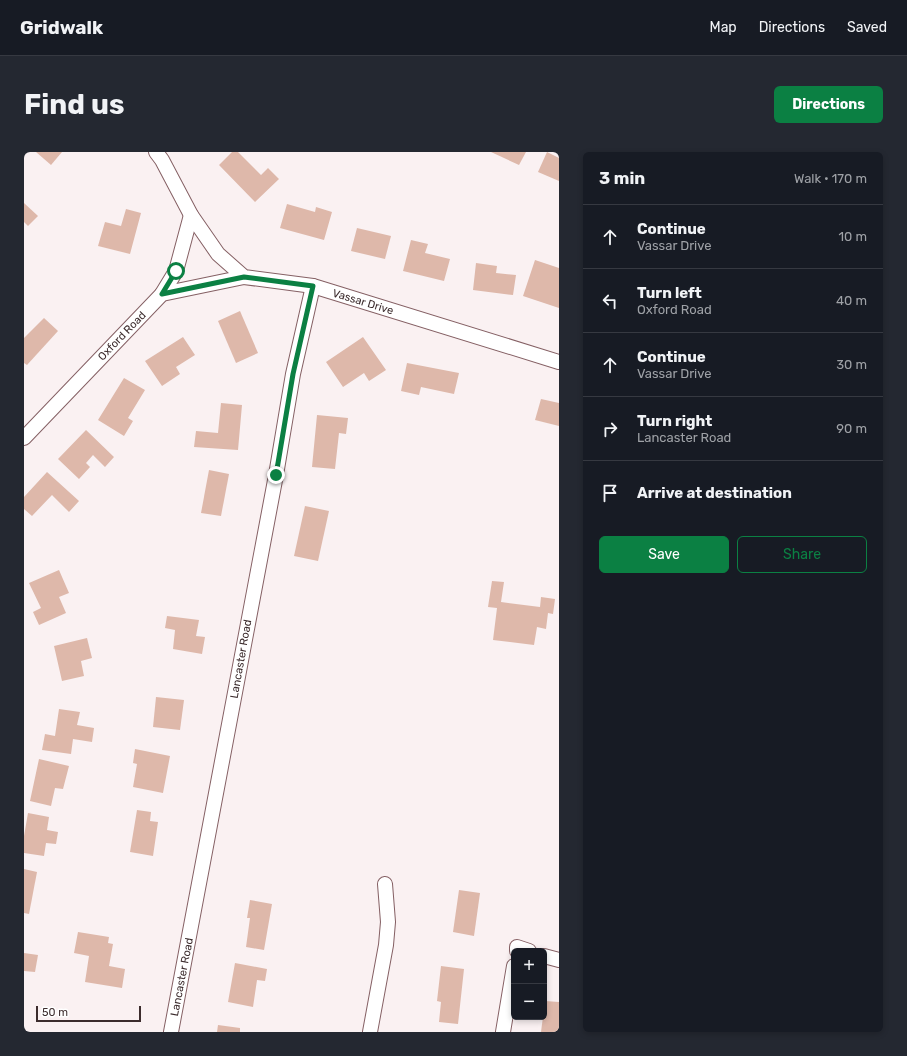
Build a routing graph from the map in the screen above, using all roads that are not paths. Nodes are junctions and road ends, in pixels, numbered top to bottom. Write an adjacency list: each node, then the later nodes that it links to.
1 (156, 152): 2 (street)
2 (191, 215): 3 (street); 5 (street)
3 (244, 277): 4 (street, Vassar Drive); 5 (street)
4 (313, 286): 6 (street, Vassar Drive); 12 (street, Lancaster Road)
5 (162, 294): 7 (street, Oxford Road)
6 (559, 362)
7 (24, 438)
8 (385, 884): 13 (street)
9 (547, 957): 10 (street)
10 (559, 960)
11 (511, 984): 14 (street)
12 (171, 1032)
13 (370, 1032)
14 (503, 1032)

